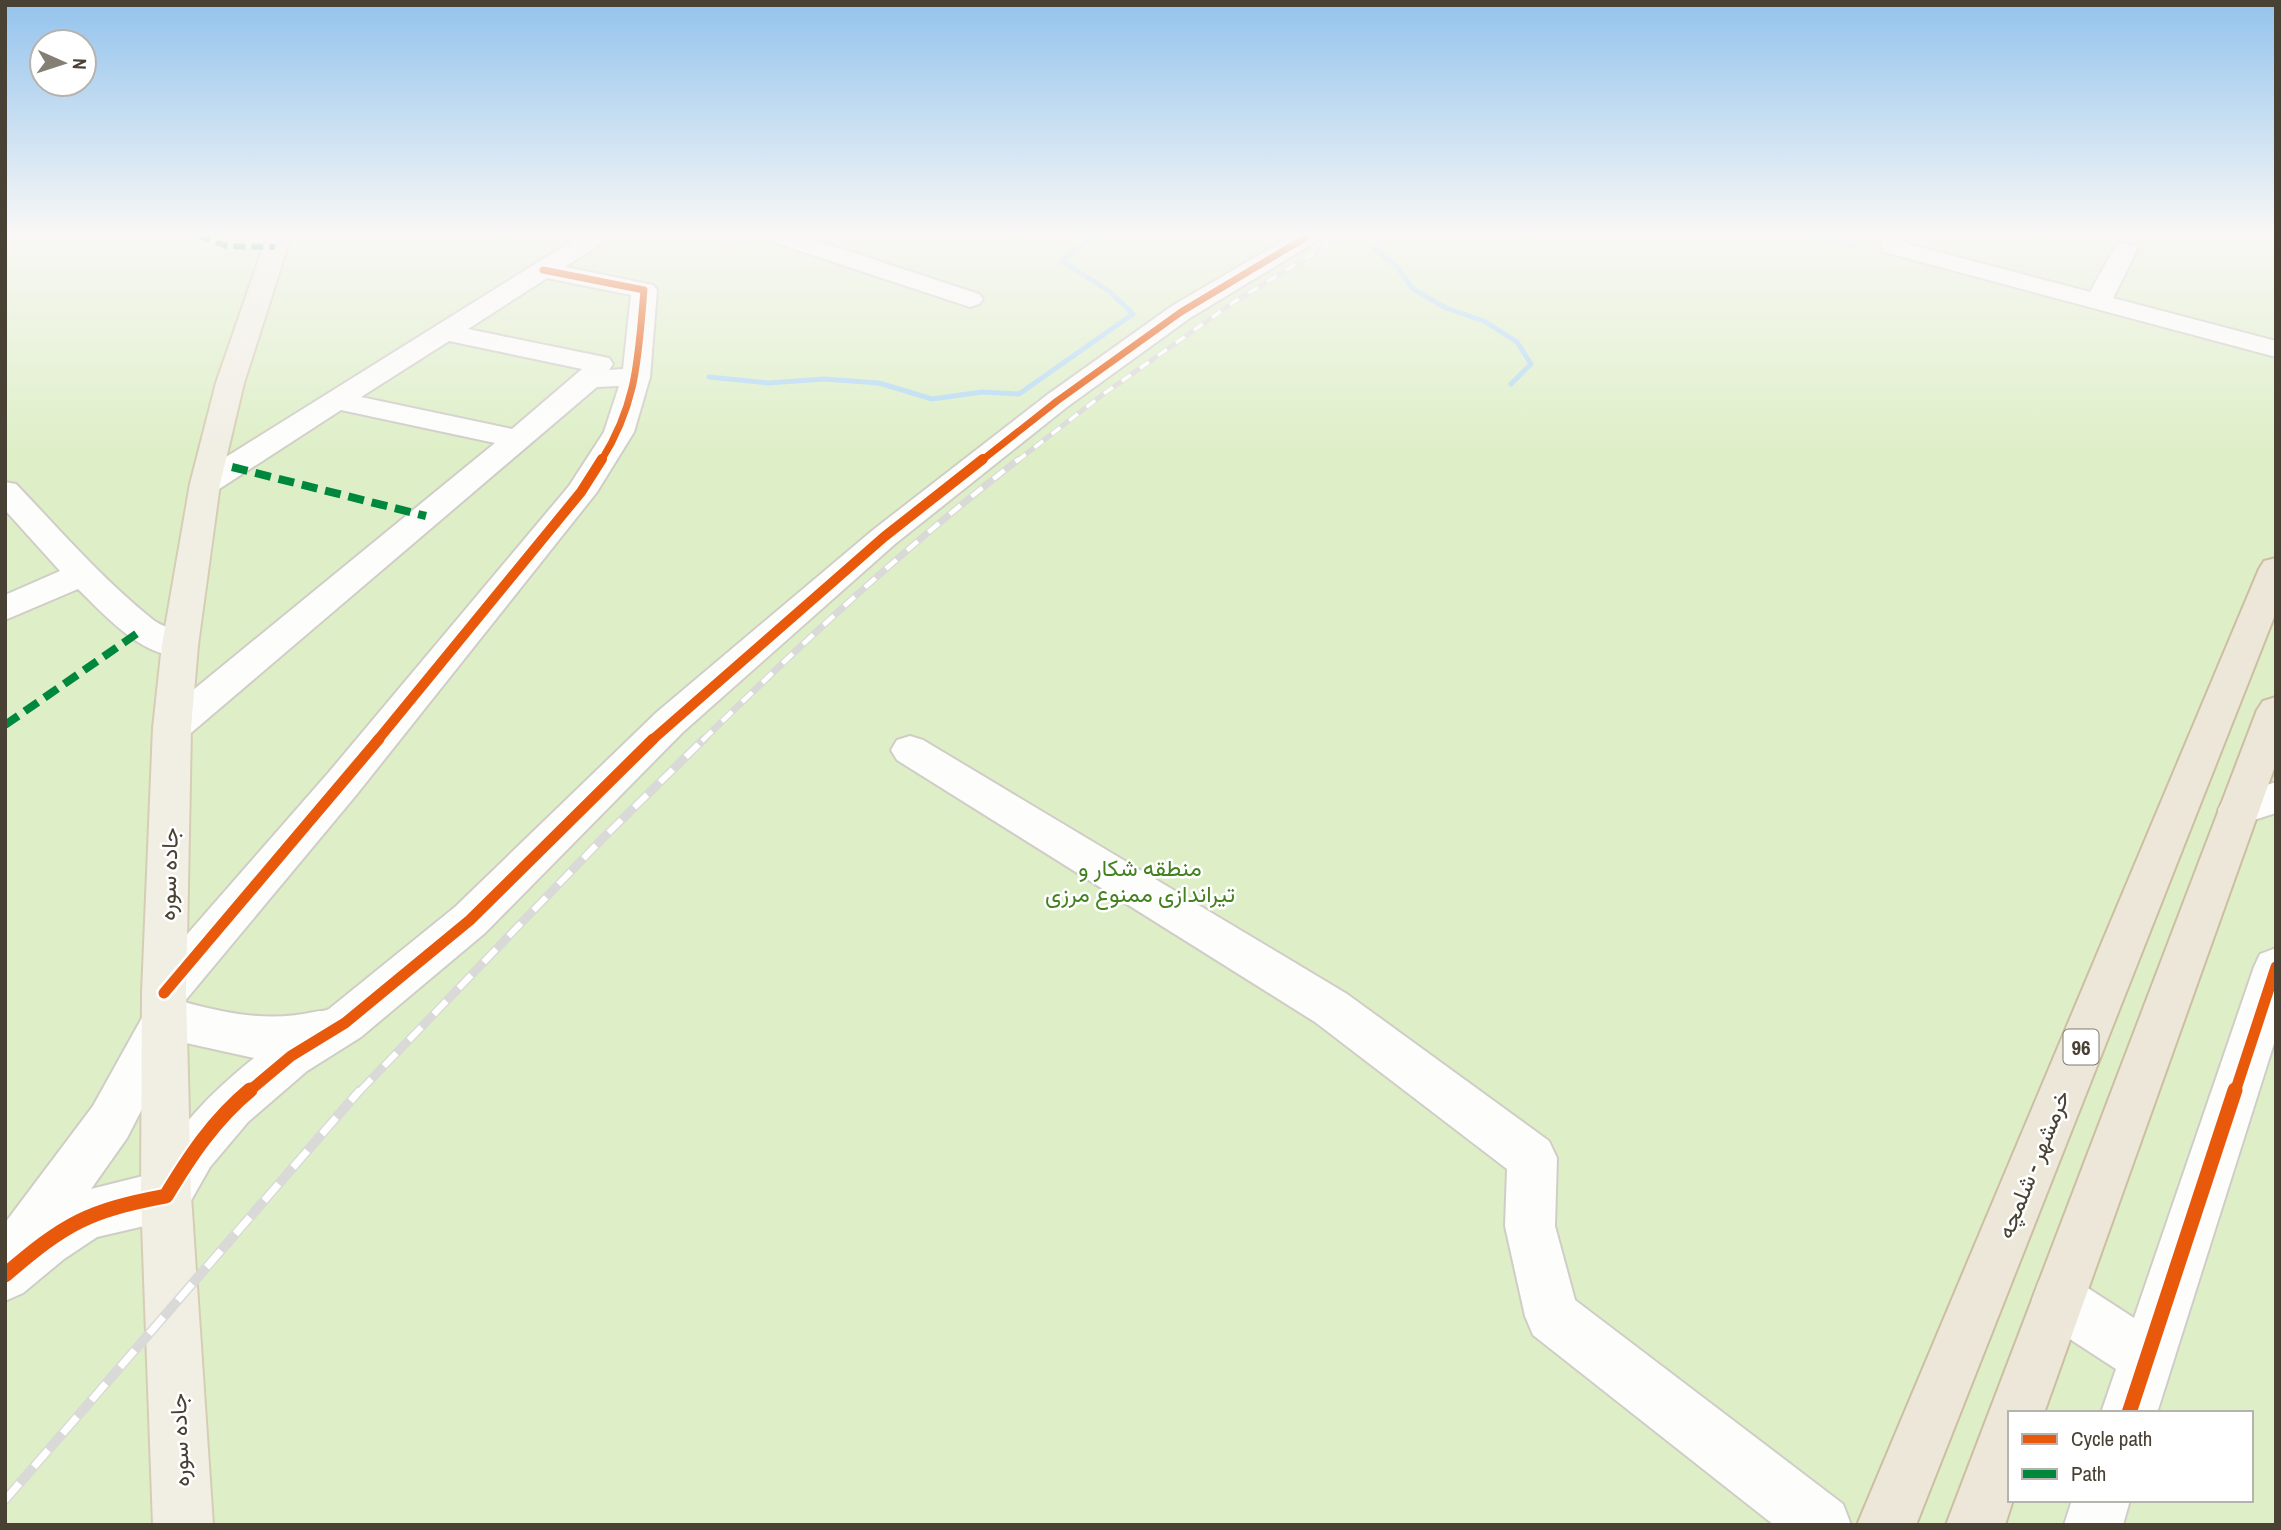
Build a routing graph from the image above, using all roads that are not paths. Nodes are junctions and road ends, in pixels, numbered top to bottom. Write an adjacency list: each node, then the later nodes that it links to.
1 (255, 307): 12 (main road, جاده سوره)
2 (484, 307): 6 (street)
3 (642, 307): 8 (street)
4 (1191, 307): 24 (street)
5 (2126, 307): 7 (street)
6 (445, 332): 9 (street); 10 (street)
7 (2276, 349)
8 (636, 377): 9 (street); 23 (street)
9 (590, 379): 11 (street)
10 (337, 401): 11 (street); 12 (street)
11 (518, 439): 19 (street)
12 (205, 484): 17 (main road, جاده سوره)
13 (5, 491): 15 (street)
14 (2276, 569): 36 (highway, خرمشهر - شلمچه / 96)
15 (82, 574): 16 (street); 17 (street)
16 (5, 609)
17 (180, 645): 19 (main road, جاده سوره)
18 (2276, 710): 21 (highway)
19 (172, 728): 23 (main road, جاده سوره)
20 (910, 750): 35 (street)
21 (2257, 803): 28 (highway)
22 (2276, 967): 29 (street)
23 (165, 1005): 24 (street); 25 (main road, جاده سوره); 26 (street)
24 (345, 1023): 25 (street)
25 (166, 1196): 27 (street); 34 (main road, جاده سوره)
26 (5, 1266)
27 (5, 1275)
28 (2058, 1300): 29 (street); 30 (highway)
29 (2147, 1358): 31 (street)
30 (2018, 1411)
31 (2130, 1411)
32 (2008, 1436): 37 (highway)
33 (2100, 1502): 38 (street)
34 (183, 1525)
35 (1822, 1525)
36 (1886, 1525)
37 (1975, 1525)
38 (2093, 1525)

